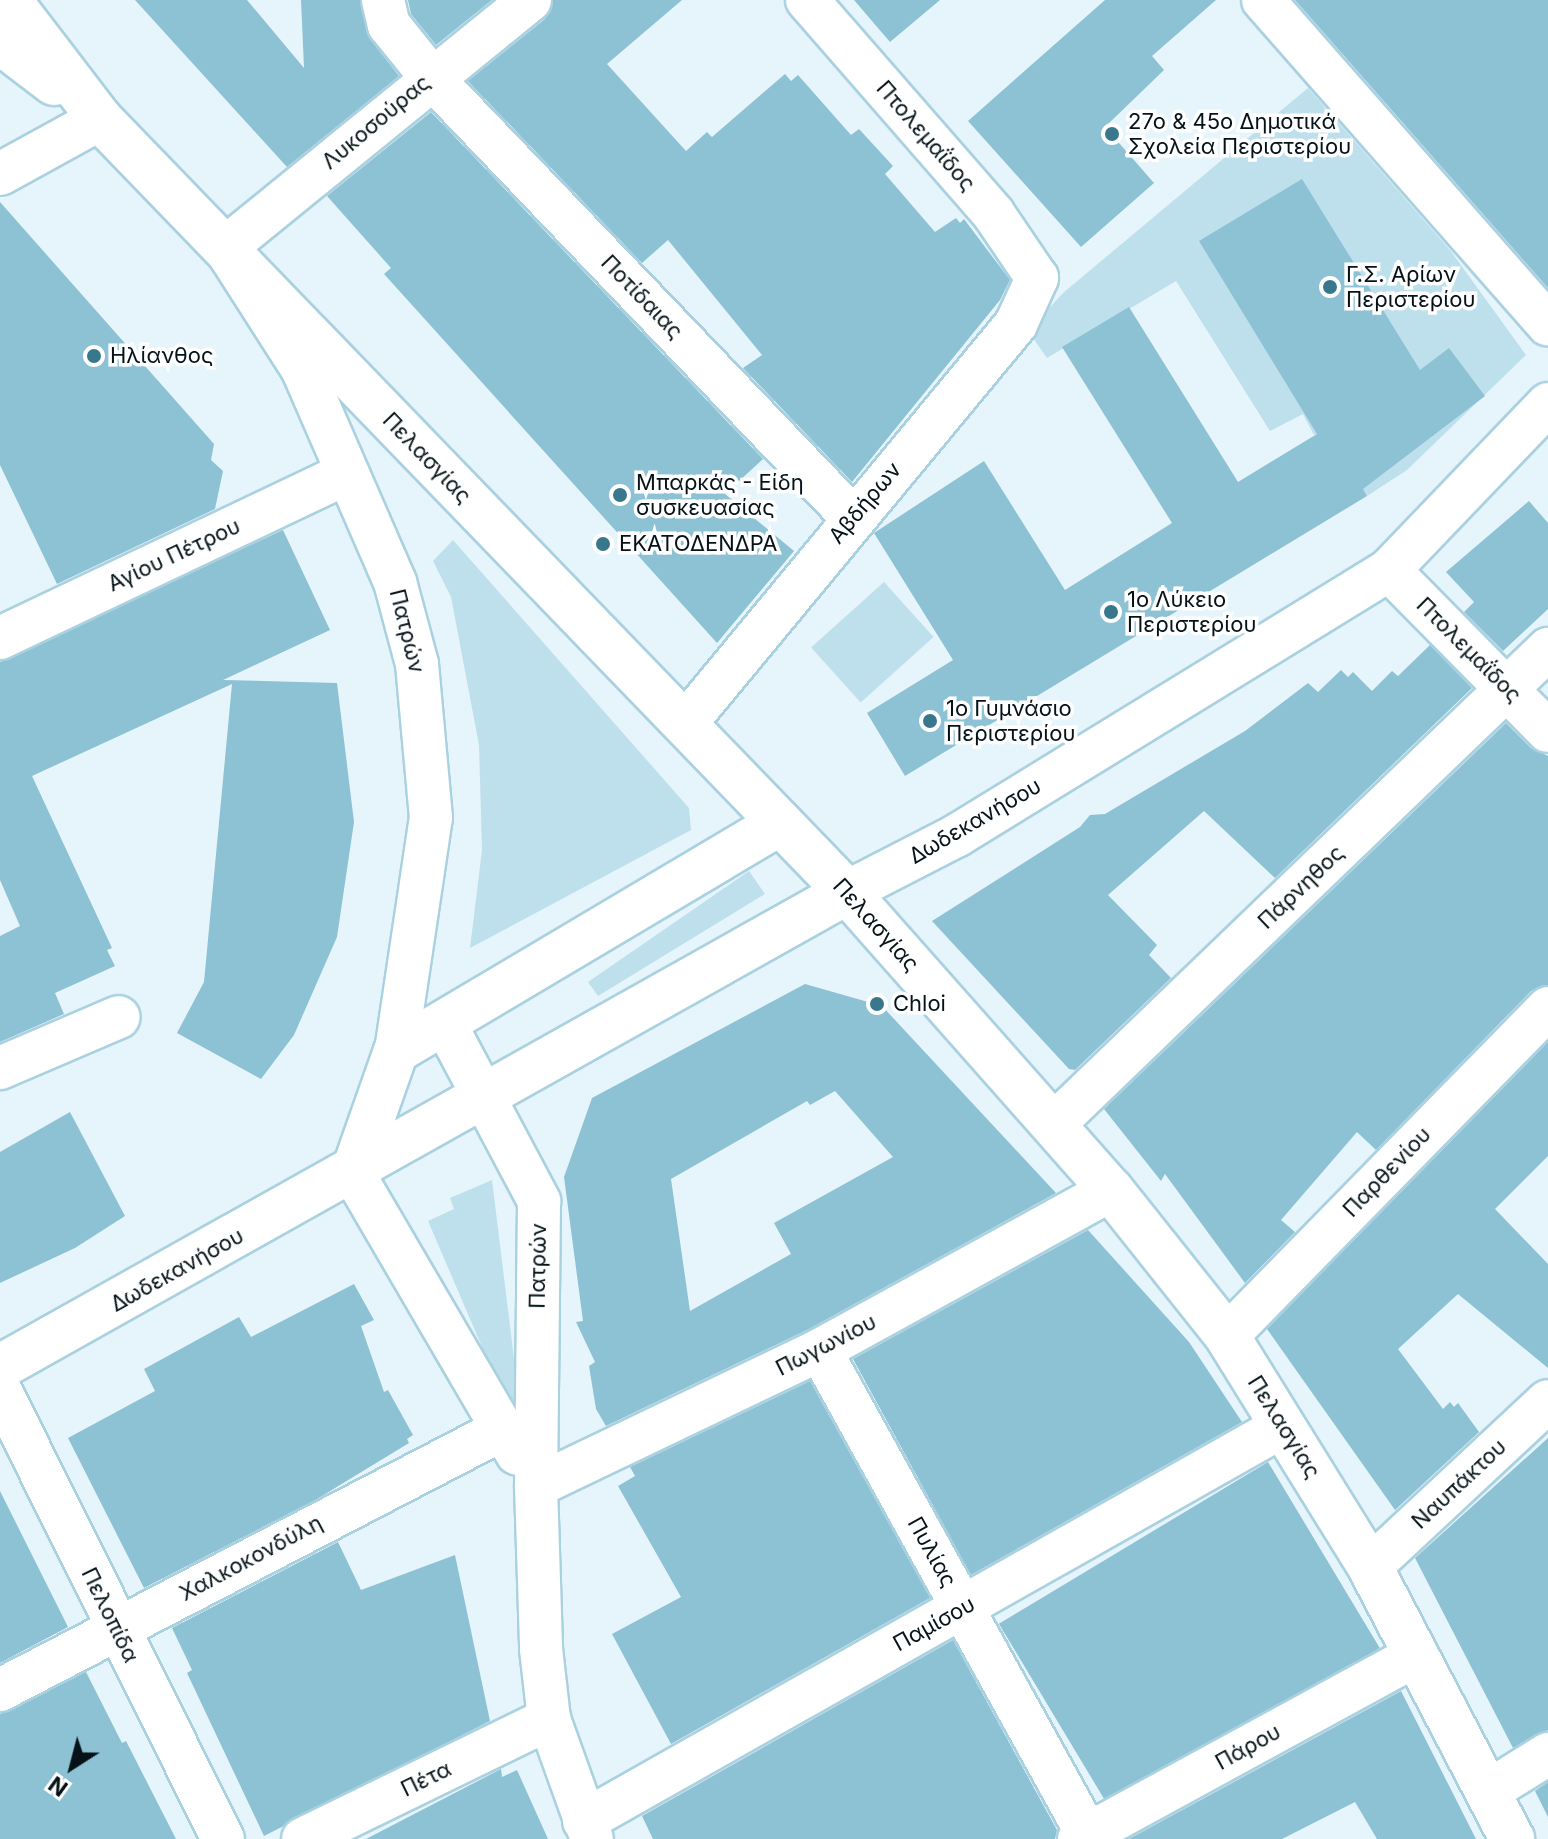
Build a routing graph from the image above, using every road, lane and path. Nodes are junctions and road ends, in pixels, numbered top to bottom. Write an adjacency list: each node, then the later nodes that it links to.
1 (9, 0): 8 (street, Πελασγίας)
2 (50, 0): 8 (street)
3 (383, 0): 9 (street, Ποτίδαιας)
4 (530, 0): 9 (street, Λυκοσούρας)
5 (807, 0): 13 (street, Πτολεμαΐδος)
6 (1263, 0): 14 (street)
7 (0, 42): 10 (street, Πελασγίας)
8 (43, 43): 10 (street, Πελασγίας)
9 (430, 76): 12 (street, Λυκοσούρας); 17 (street, Ποτίδαιας)
10 (100, 119): 11 (street); 12 (street, Πελασγίας)
11 (0, 174)
12 (225, 248): 16 (street, Πατρών); 22 (street, Πελασγίας)
13 (1037, 278): 17 (street, Αβδήρων)
14 (1545, 315)
15 (1548, 404): 18 (street, Δωδεκανήσου)
16 (347, 473): 19 (street, Αγίου Πέτρου); 29 (street, Πατρών)
17 (853, 518): 22 (street, Αβδήρων)
18 (1389, 570): 21 (street, Πτολεμαΐδος); 25 (street, Δωδεκανήσου)
19 (0, 638)
20 (1548, 649): 21 (street, Πάρνηθος)
21 (1507, 689): 23 (street, Πτολεμαΐδος); 32 (street, Πάρνηθος)
22 (685, 724): 24 (street, Πελασγίας)
23 (1548, 731)
24 (780, 823): 25 (street, Πελασγίας); 28 (street)
25 (847, 892): 31 (street, Δωδεκανήσου); 32 (street, Πελασγίας)
26 (1548, 1008): 35 (street, Παρθενίου)
27 (119, 1017): 30 (street)
28 (444, 1022): 29 (street); 31 (street, Πατρών)
29 (396, 1051): 33 (street)
30 (0, 1068)
31 (485, 1098): 33 (street, Δωδεκανήσου); 42 (street, Πατρών)
32 (1053, 1125): 34 (street, Πελασγίας)
33 (353, 1173): 37 (street, Δωδεκανήσου); 41 (street, Πατρών)
34 (1111, 1190): 35 (street, Πελασγίας); 36 (street, Πωγωνίου)
35 (1227, 1336): 40 (street, Πελασγίας)
36 (820, 1350): 42 (street, Πωγωνίου); 44 (street, Πυλίας)
37 (0, 1367)
38 (0, 1390): 45 (street, Πελοπίδα)
39 (1548, 1401): 43 (street, Ναυπάκτου)
40 (1283, 1426): 43 (street, Πελασγίας); 44 (street, Παμίσου)
41 (503, 1429): 42 (street, Πατρών); 45 (street, Χαλκοκονδύλη)
42 (536, 1486): 48 (street, Πατρών)
43 (1370, 1567): 46 (street, Πελασγίας)
44 (964, 1608): 51 (street, Παμίσου); 52 (street, Πυλίας)
45 (116, 1629): 47 (street, Χαλκοκονδύλη); 53 (street, Πελοπίδα)
46 (1417, 1655): 50 (street, Πελασγίας); 52 (street, Πάρου)
47 (0, 1690)
48 (549, 1719): 51 (street, Πατρών); 54 (street, Πέτα)
49 (1548, 1754): 50 (street)
50 (1487, 1792): 55 (street, Πελασγίας)
51 (588, 1830)
52 (1085, 1837)
53 (223, 1839)
54 (303, 1839)
55 (1512, 1839)

